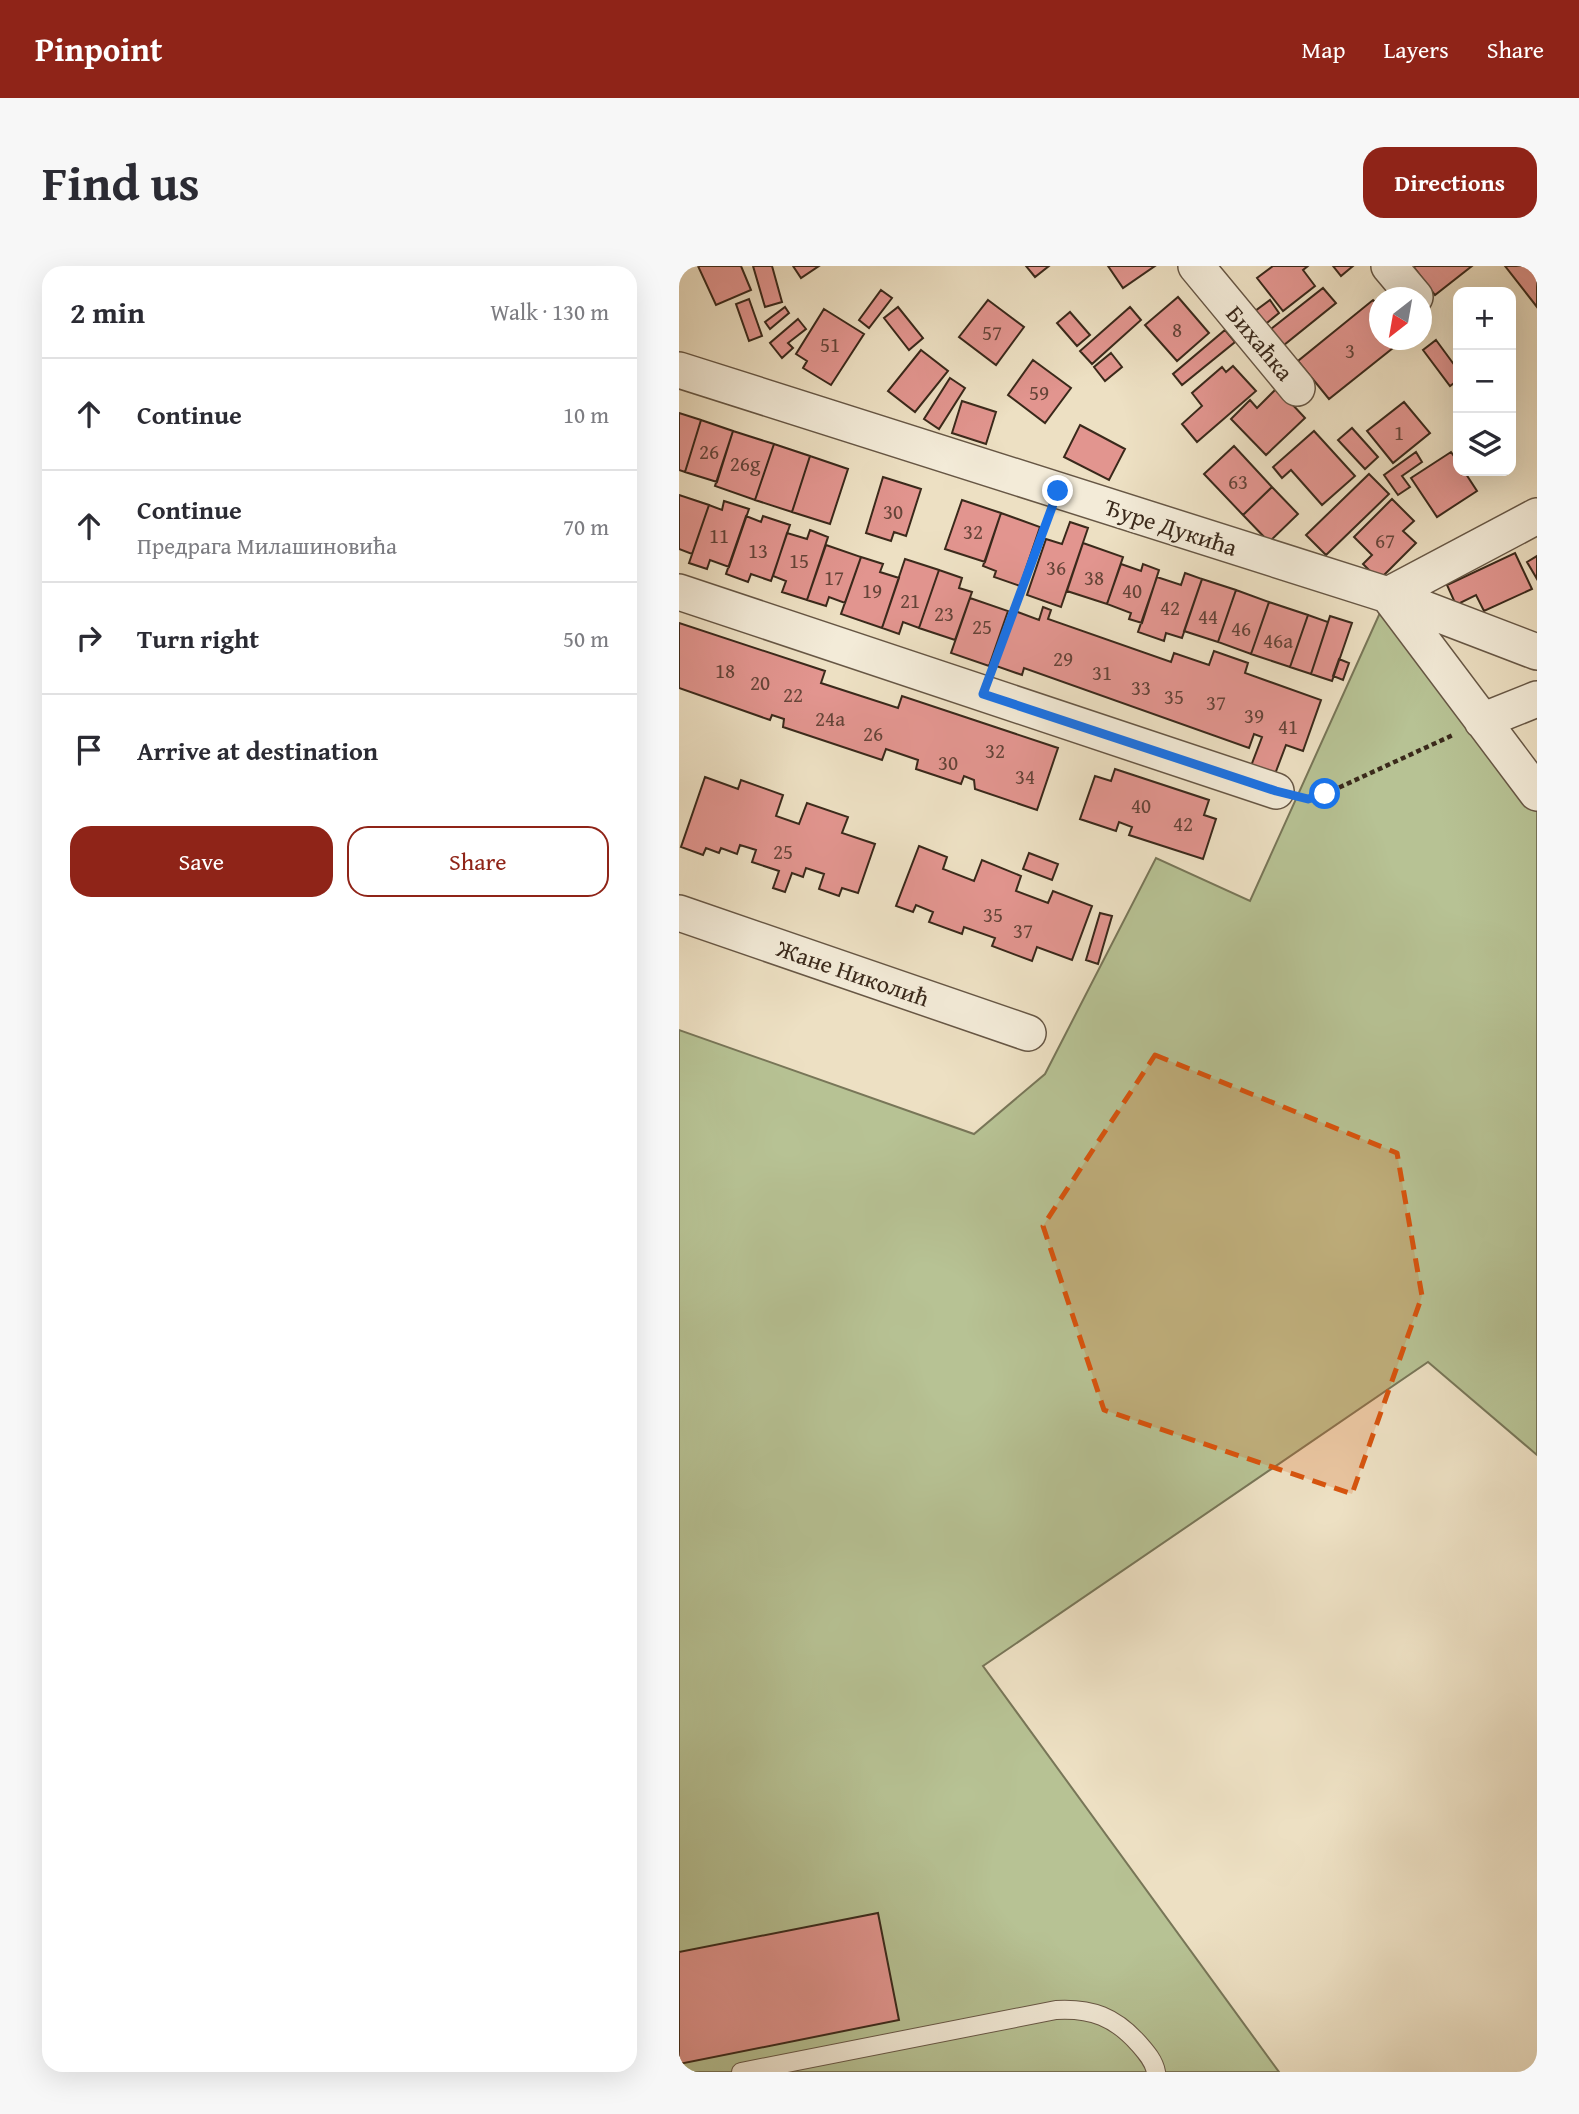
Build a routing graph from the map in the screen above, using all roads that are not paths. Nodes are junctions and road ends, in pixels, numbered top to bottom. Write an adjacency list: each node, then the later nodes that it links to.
1 (1196, 266): 5 (street, Бихаћка)
2 (1389, 266): 3 (street)
3 (1407, 287)
4 (679, 370): 8 (street, Ђуре Дукића)
5 (1297, 388)
6 (1537, 516): 8 (street)
7 (679, 592): 12 (street)
8 (1388, 595): 9 (street, Ђуре Дукића); 11 (street)
9 (1537, 652)
10 (1537, 699): 11 (street)
11 (1482, 721): 13 (street)
12 (1276, 791)
13 (1537, 793)
14 (679, 913): 15 (street, Жане Николић)
15 (1028, 1033)
16 (741, 2072): 17 (lane)
17 (1156, 2072)

